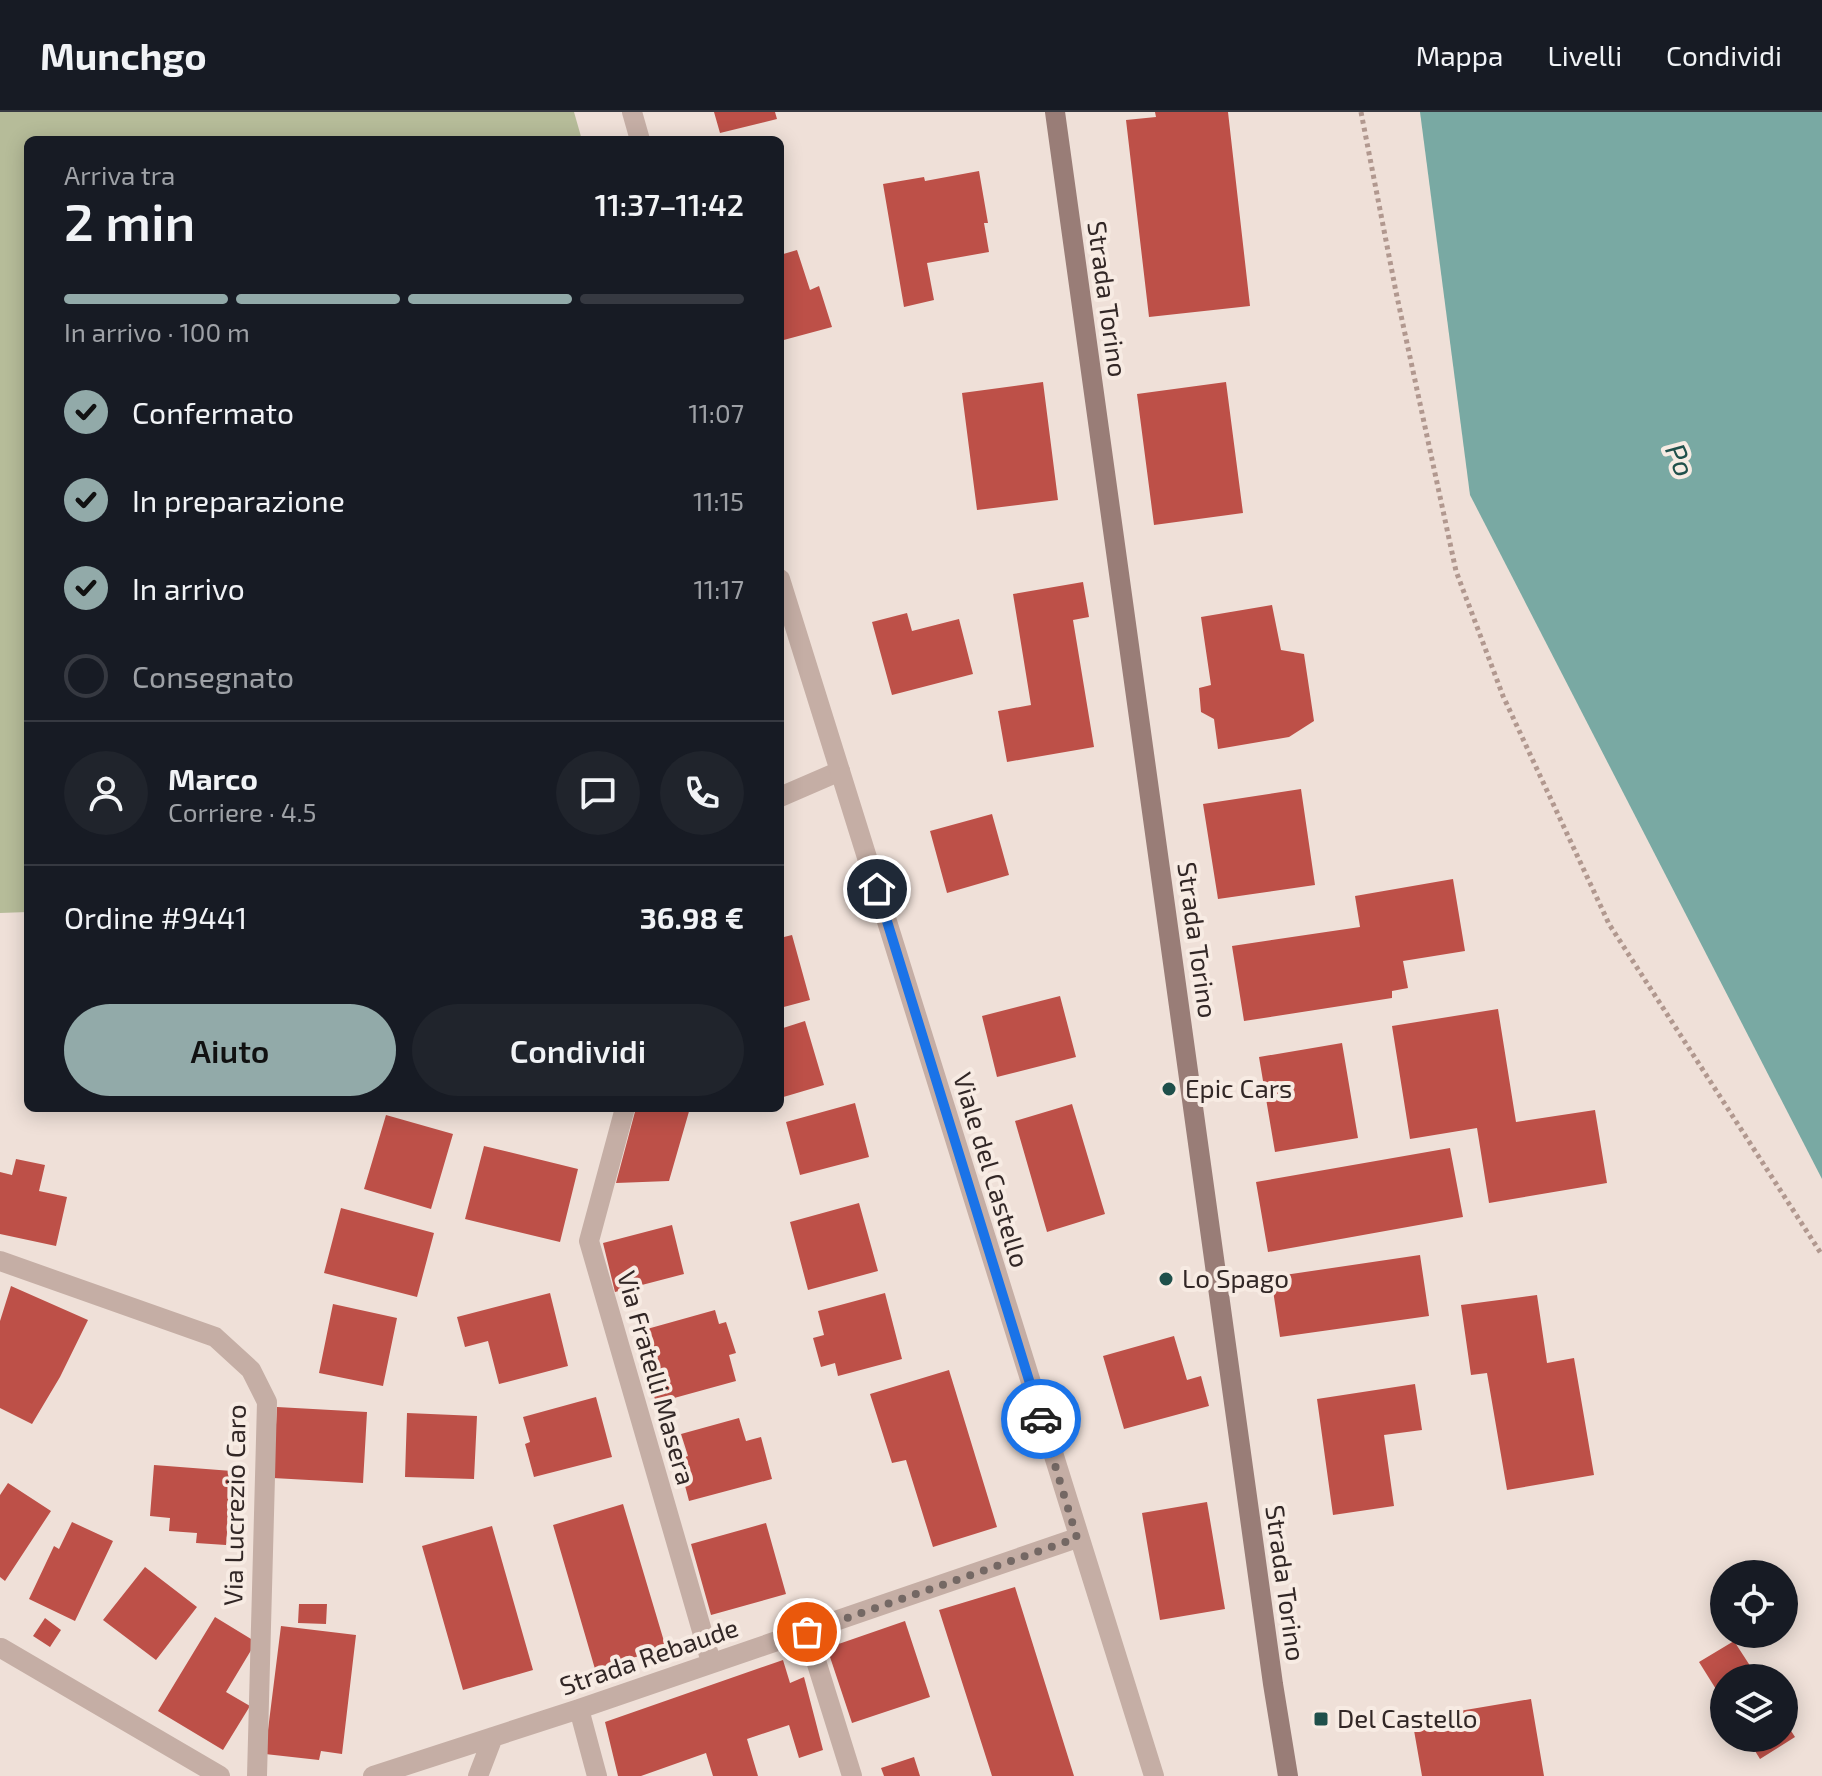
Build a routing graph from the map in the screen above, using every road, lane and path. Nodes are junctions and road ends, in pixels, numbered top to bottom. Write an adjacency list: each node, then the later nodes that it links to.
1 (632, 112): 4 (street)
2 (1055, 112): 24 (main road, Strada Torino)
3 (1361, 112): 9 (path)
4 (639, 136)
5 (784, 592): 6 (street, Viale del Castello)
6 (840, 771): 7 (street); 11 (street, Viale del Castello)
7 (784, 795)
8 (624, 1112): 14 (street, Via Fratelli Masera)
9 (1822, 1255)
10 (0, 1261): 18 (street, Via Lucrezio Caro)
11 (1077, 1538): 12 (street, Strada Rebaude); 23 (street, Viale del Castello)
12 (807, 1632): 14 (street, Strada Rebaude); 22 (street)
13 (1, 1648): 17 (street)
14 (711, 1662): 15 (street, Strada Rebaude)
15 (579, 1709): 16 (street, Strada Rebaude); 21 (street)
16 (493, 1737): 19 (street, Strada Rebaude); 20 (street)
17 (220, 1776)
18 (257, 1776)
19 (373, 1776)
20 (478, 1776)
21 (597, 1776)
22 (852, 1776)
23 (1154, 1776)
24 (1288, 1776)

